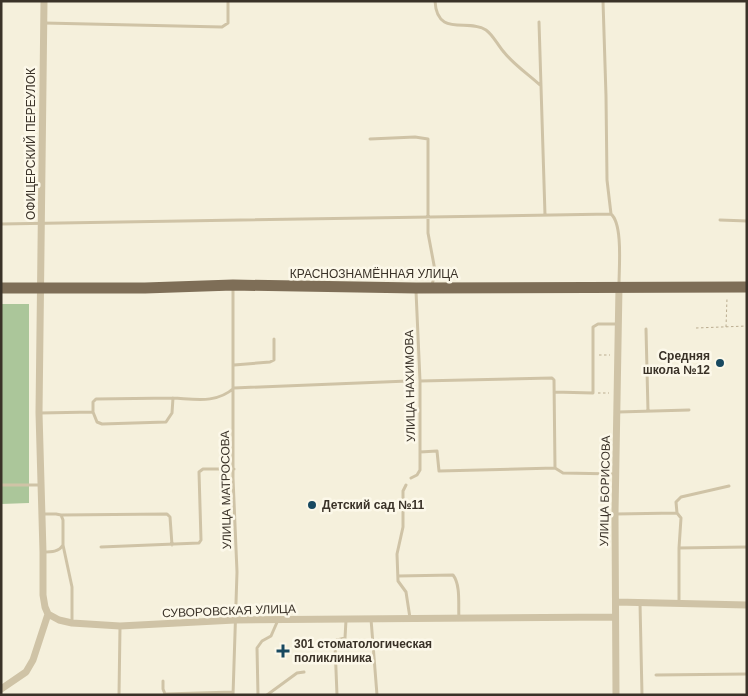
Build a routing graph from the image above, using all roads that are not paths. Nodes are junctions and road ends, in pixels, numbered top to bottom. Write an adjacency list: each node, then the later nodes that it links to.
1 (44, 1): 6 (street, ОФИЦЕРСКИЙ ПЕРЕУЛОК)
2 (228, 1): 6 (lane)
3 (435, 1): 7 (lane)
4 (603, 1): 9 (lane)
5 (538, 22): 7 (lane)
6 (43, 23): 15 (street, ОФИЦЕРСКИЙ ПЕРЕУЛОК)
7 (540, 86): 10 (lane)
8 (370, 139): 11 (lane)
9 (611, 214): 10 (lane); 17 (lane)
10 (545, 215): 11 (lane)
11 (428, 216): 15 (lane); 22 (lane)
12 (720, 220): 13 (lane)
13 (747, 220)
14 (1, 224): 15 (lane)
15 (42, 224): 20 (street, ОФИЦЕРСКИЙ ПЕРЕУЛОК)
16 (233, 285): 20 (main road, КРАСНОЗНАМЁННАЯ УЛИЦА); 21 (main road, КРАСНОЗНАМЁННАЯ УЛИЦА); 26 (lane, УЛИЦА МАТРОСОВА)
17 (619, 287): 18 (main road, КРАСНОЗНАМЁННАЯ УЛИЦА); 22 (main road, КРАСНОЗНАМЁННАЯ УЛИЦА); 23 (street, УЛИЦА БОРИСОВА)
18 (747, 287)
19 (1, 288): 20 (main road, КРАСНОЗНАМЁННАЯ УЛИЦА)
20 (42, 288): 36 (street, ОФИЦЕРСКИЙ ПЕРЕУЛОК)
21 (416, 288): 22 (main road, КРАСНОЗНАМЁННАЯ УЛИЦА); 28 (lane, УЛИЦА НАХИМОВА)
22 (432, 288)
23 (618, 324): 30 (lane); 35 (street, УЛИЦА БОРИСОВА)
24 (646, 329): 33 (lane)
25 (274, 339): 26 (lane)
26 (234, 365): 29 (lane, УЛИЦА МАТРОСОВА)
27 (408, 381): 29 (lane)
28 (420, 381): 30 (lane); 37 (lane, УЛИЦА НАХИМОВА)
29 (234, 388): 31 (lane); 39 (lane, УЛИЦА МАТРОСОВА)
30 (554, 392): 38 (lane)
31 (173, 398): 34 (lane); 34 (lane)
32 (689, 410): 33 (lane)
33 (648, 411): 35 (lane)
34 (93, 412): 36 (lane)
35 (618, 412): 40 (street, УЛИЦА БОРИСОВА)
36 (39, 413): 43 (street)
37 (420, 452): 38 (lane); 41 (lane, УЛИЦА НАХИМОВА)
38 (555, 468): 40 (lane)
39 (234, 469): 51 (lane); 64 (lane, УЛИЦА МАТРОСОВА)
40 (616, 474): 48 (street, УЛИЦА БОРИСОВА)
41 (411, 478)
42 (1, 485): 43 (lane)
43 (40, 485): 47 (street)
44 (406, 485): 56 (lane)
45 (729, 486): 46 (lane)
46 (677, 513): 48 (lane); 53 (lane)
47 (41, 514): 49 (lane); 55 (street)
48 (615, 514): 57 (street, УЛИЦА БОРИСОВА)
49 (61, 515): 50 (lane); 51 (lane)
50 (63, 545): 55 (lane); 69 (lane)
51 (172, 545): 52 (lane)
52 (101, 547)
53 (678, 548): 54 (lane); 58 (lane)
54 (747, 548)
55 (43, 552): 61 (street)
56 (398, 576): 67 (lane); 68 (lane)
57 (616, 602): 59 (street); 62 (street, УЛИЦА БОРИСОВА)
58 (679, 602): 59 (street); 60 (street)
59 (640, 603): 83 (lane)
60 (747, 605)
61 (48, 614): 69 (street, СУВОРОВСКАЯ УЛИЦА); 75 (street)
62 (616, 618): 68 (street, СУВОРОВСКАЯ УЛИЦА); 82 (street, УЛИЦА БОРИСОВА)
63 (346, 619): 65 (street, СУВОРОВСКАЯ УЛИЦА); 66 (street, СУВОРОВСКАЯ УЛИЦА); 80 (lane)
64 (235, 620): 65 (street, СУВОРОВСКАЯ УЛИЦА); 70 (street, СУВОРОВСКАЯ УЛИЦА); 76 (lane, УЛИЦА МАТРОСОВА)
65 (278, 620): 78 (lane)
66 (371, 620): 67 (street, СУВОРОВСКАЯ УЛИЦА); 81 (lane)
67 (410, 620): 68 (street, СУВОРОВСКАЯ УЛИЦА)
68 (459, 620)
69 (72, 623): 70 (street, СУВОРОВСКАЯ УЛИЦА)
70 (120, 626): 77 (lane)
71 (304, 672): 79 (lane)
72 (656, 674): 73 (lane)
73 (747, 674)
74 (163, 681): 76 (lane)
75 (1, 689)
76 (233, 693)
77 (119, 695)
78 (258, 695)
79 (267, 695)
80 (337, 695)
81 (378, 695)
82 (616, 695)
83 (642, 695)

